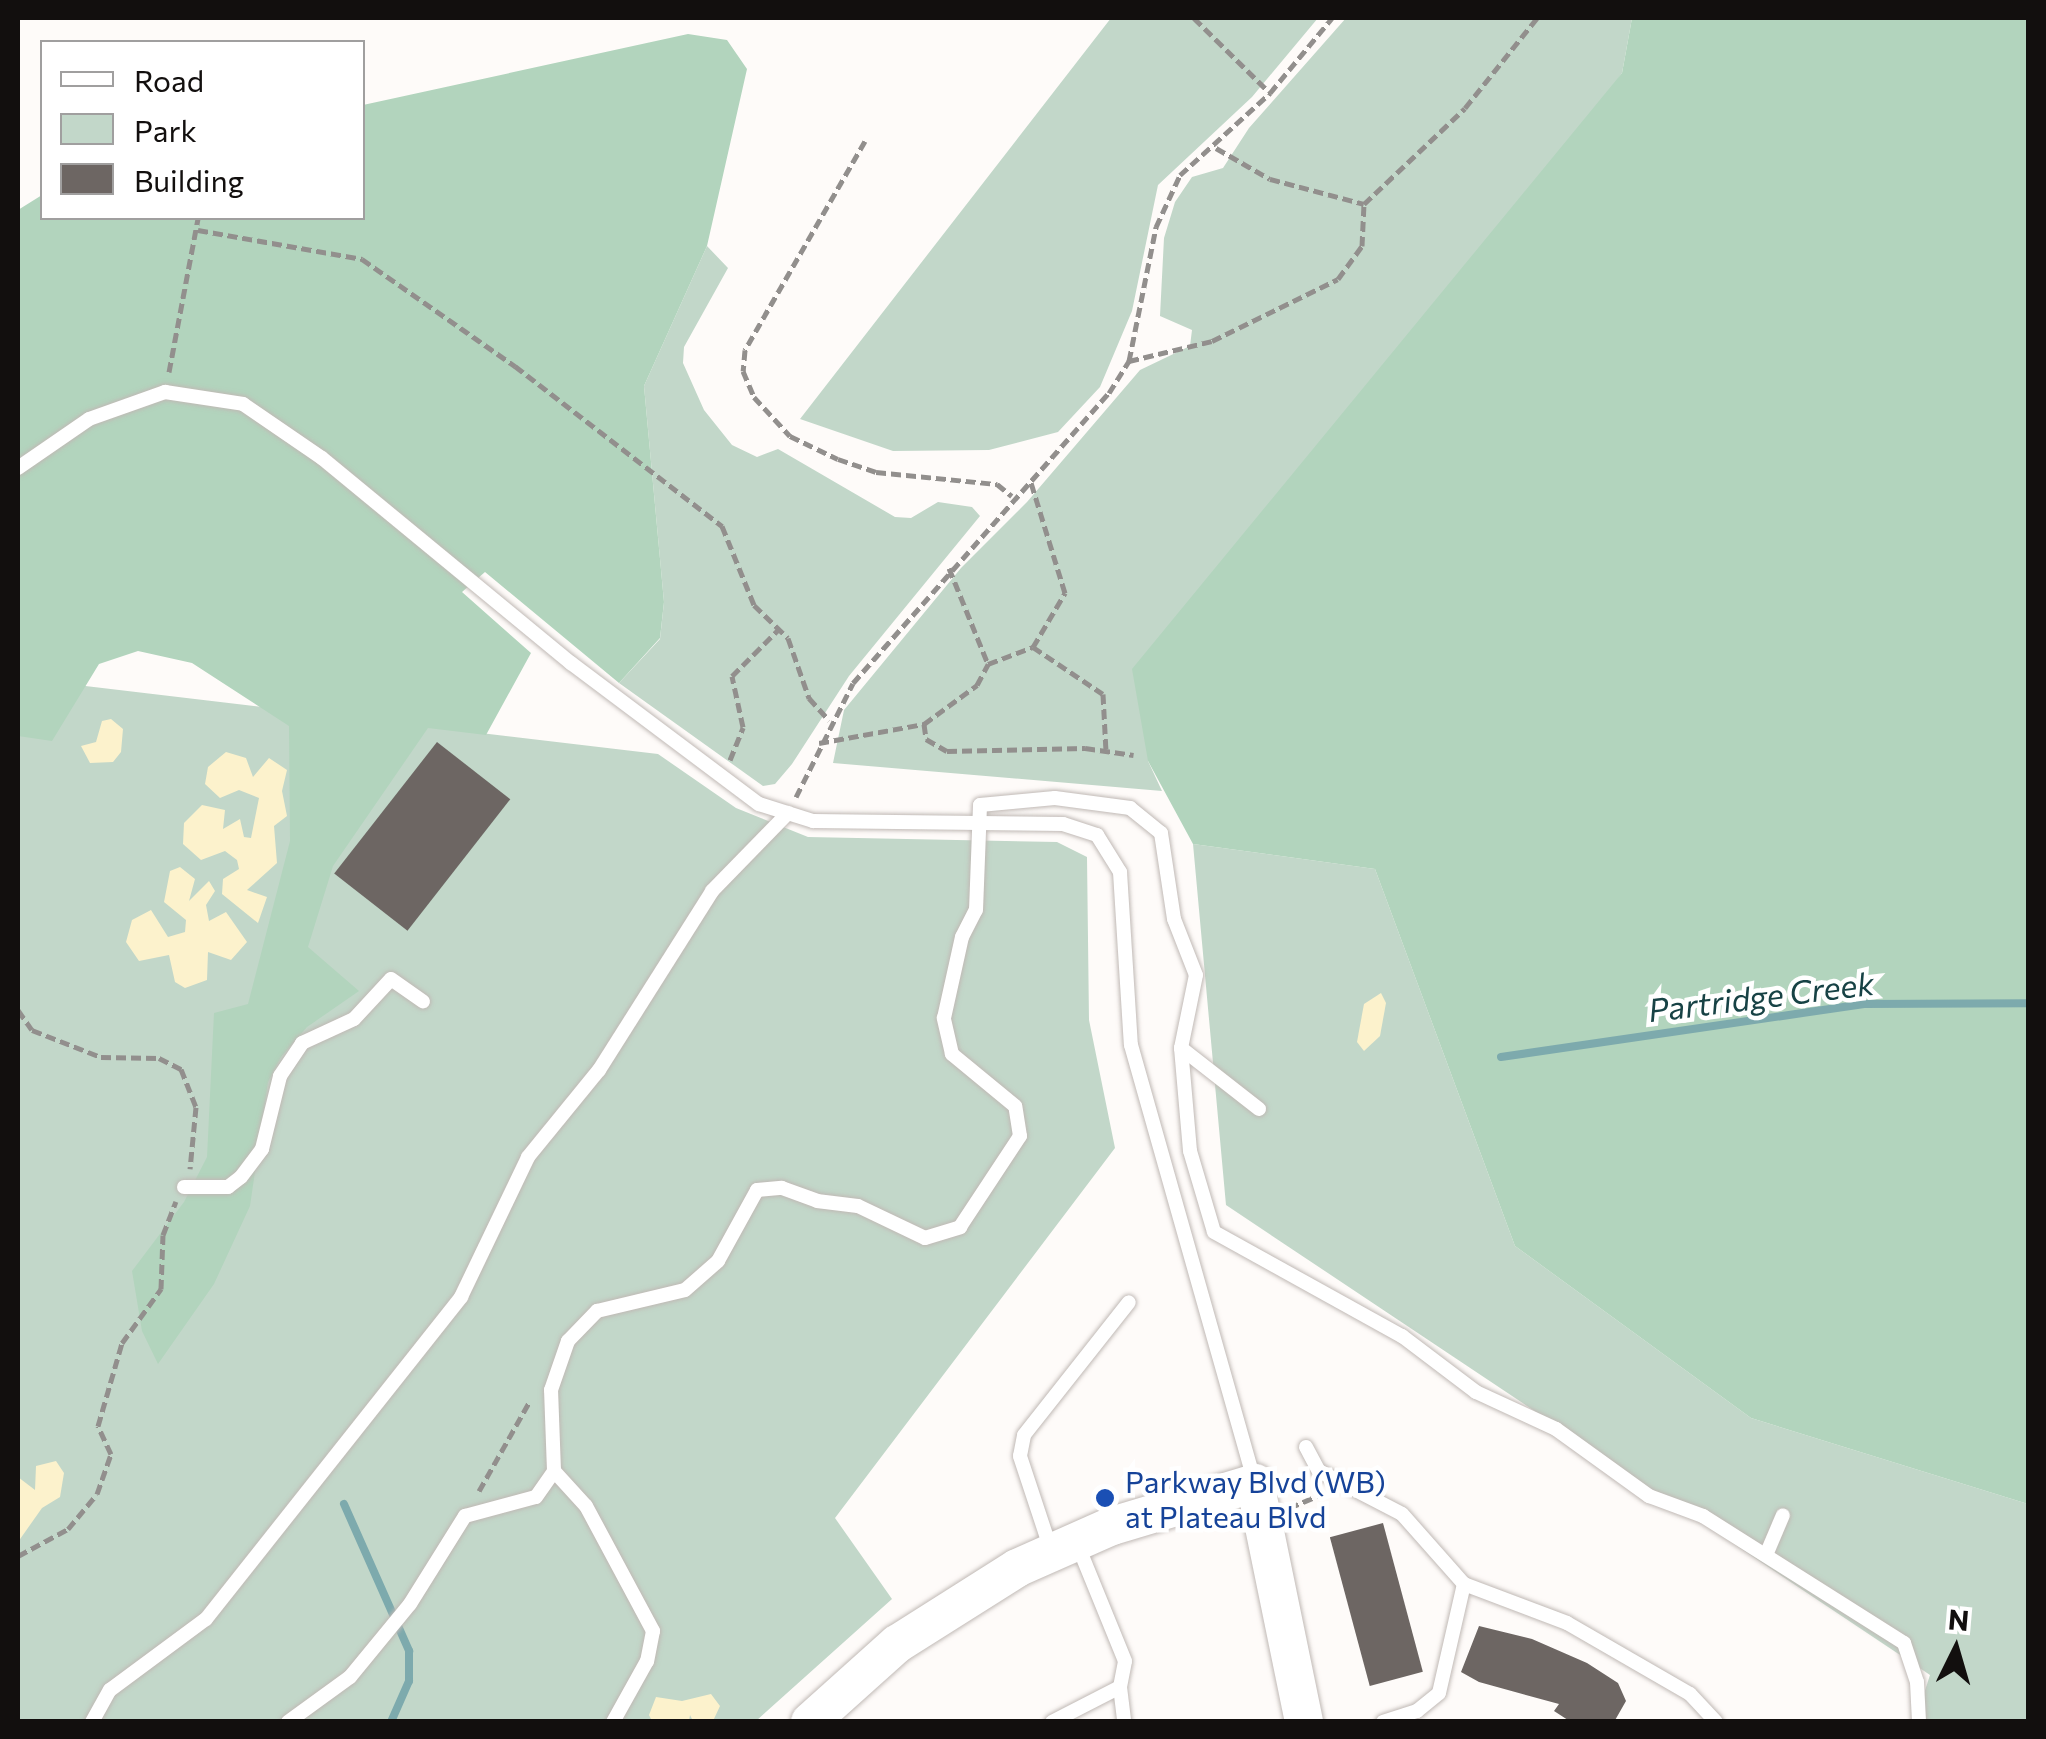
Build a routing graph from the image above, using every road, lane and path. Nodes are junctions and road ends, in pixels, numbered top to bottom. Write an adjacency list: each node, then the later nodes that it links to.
1 (1194, 18): 4 (path)
2 (1332, 18): 4 (path)
3 (1537, 18): 7 (path)
4 (1270, 93): 6 (path)
5 (864, 142): 14 (path)
6 (1216, 148): 7 (path); 10 (path)
7 (1364, 204): 10 (path)
8 (198, 220): 9 (path)
9 (198, 230): 11 (path); 16 (path)
10 (1129, 361): 13 (path)
11 (165, 392): 12 (lane); 24 (lane)
12 (18, 468)
13 (1030, 479): 14 (path); 17 (path)
14 (1012, 496): 15 (path)
15 (949, 568): 18 (path); 19 (path)
16 (778, 630): 19 (path); 24 (path)
17 (1033, 647): 18 (path); 22 (path)
18 (988, 664): 20 (path)
19 (829, 720): 21 (path)
20 (924, 724): 21 (path); 22 (path)
21 (818, 743): 25 (path)
22 (1106, 751): 23 (path)
23 (1134, 756)
24 (722, 780): 25 (lane)
25 (788, 813): 26 (lane); 46 (lane)
26 (980, 826): 29 (lane); 33 (lane); 36 (lane)
27 (423, 1001): 31 (lane)
28 (18, 1010): 31 (path)
29 (1182, 1048): 30 (lane); 42 (lane)
30 (1259, 1109)
31 (184, 1187): 43 (path)
32 (1128, 1302): 41 (lane)
33 (561, 1361): 35 (lane); 40 (path)
34 (1306, 1447): 44 (lane)
35 (554, 1472): 40 (lane); 48 (lane)
36 (1255, 1484): 41 (street); 52 (street)
37 (1312, 1502): 38 (path)
38 (1298, 1506)
39 (1782, 1515): 42 (lane)
40 (465, 1516): 47 (lane)
41 (1063, 1546): 45 (lane); 49 (street)
42 (1766, 1555): 55 (lane)
43 (18, 1556)
44 (1464, 1584): 53 (lane); 54 (lane)
45 (1120, 1687): 50 (lane); 51 (lane)
46 (92, 1722)
47 (288, 1722)
48 (613, 1722)
49 (810, 1722)
50 (1052, 1722)
51 (1124, 1722)
52 (1304, 1722)
53 (1382, 1722)
54 (1716, 1722)
55 (1919, 1722)

